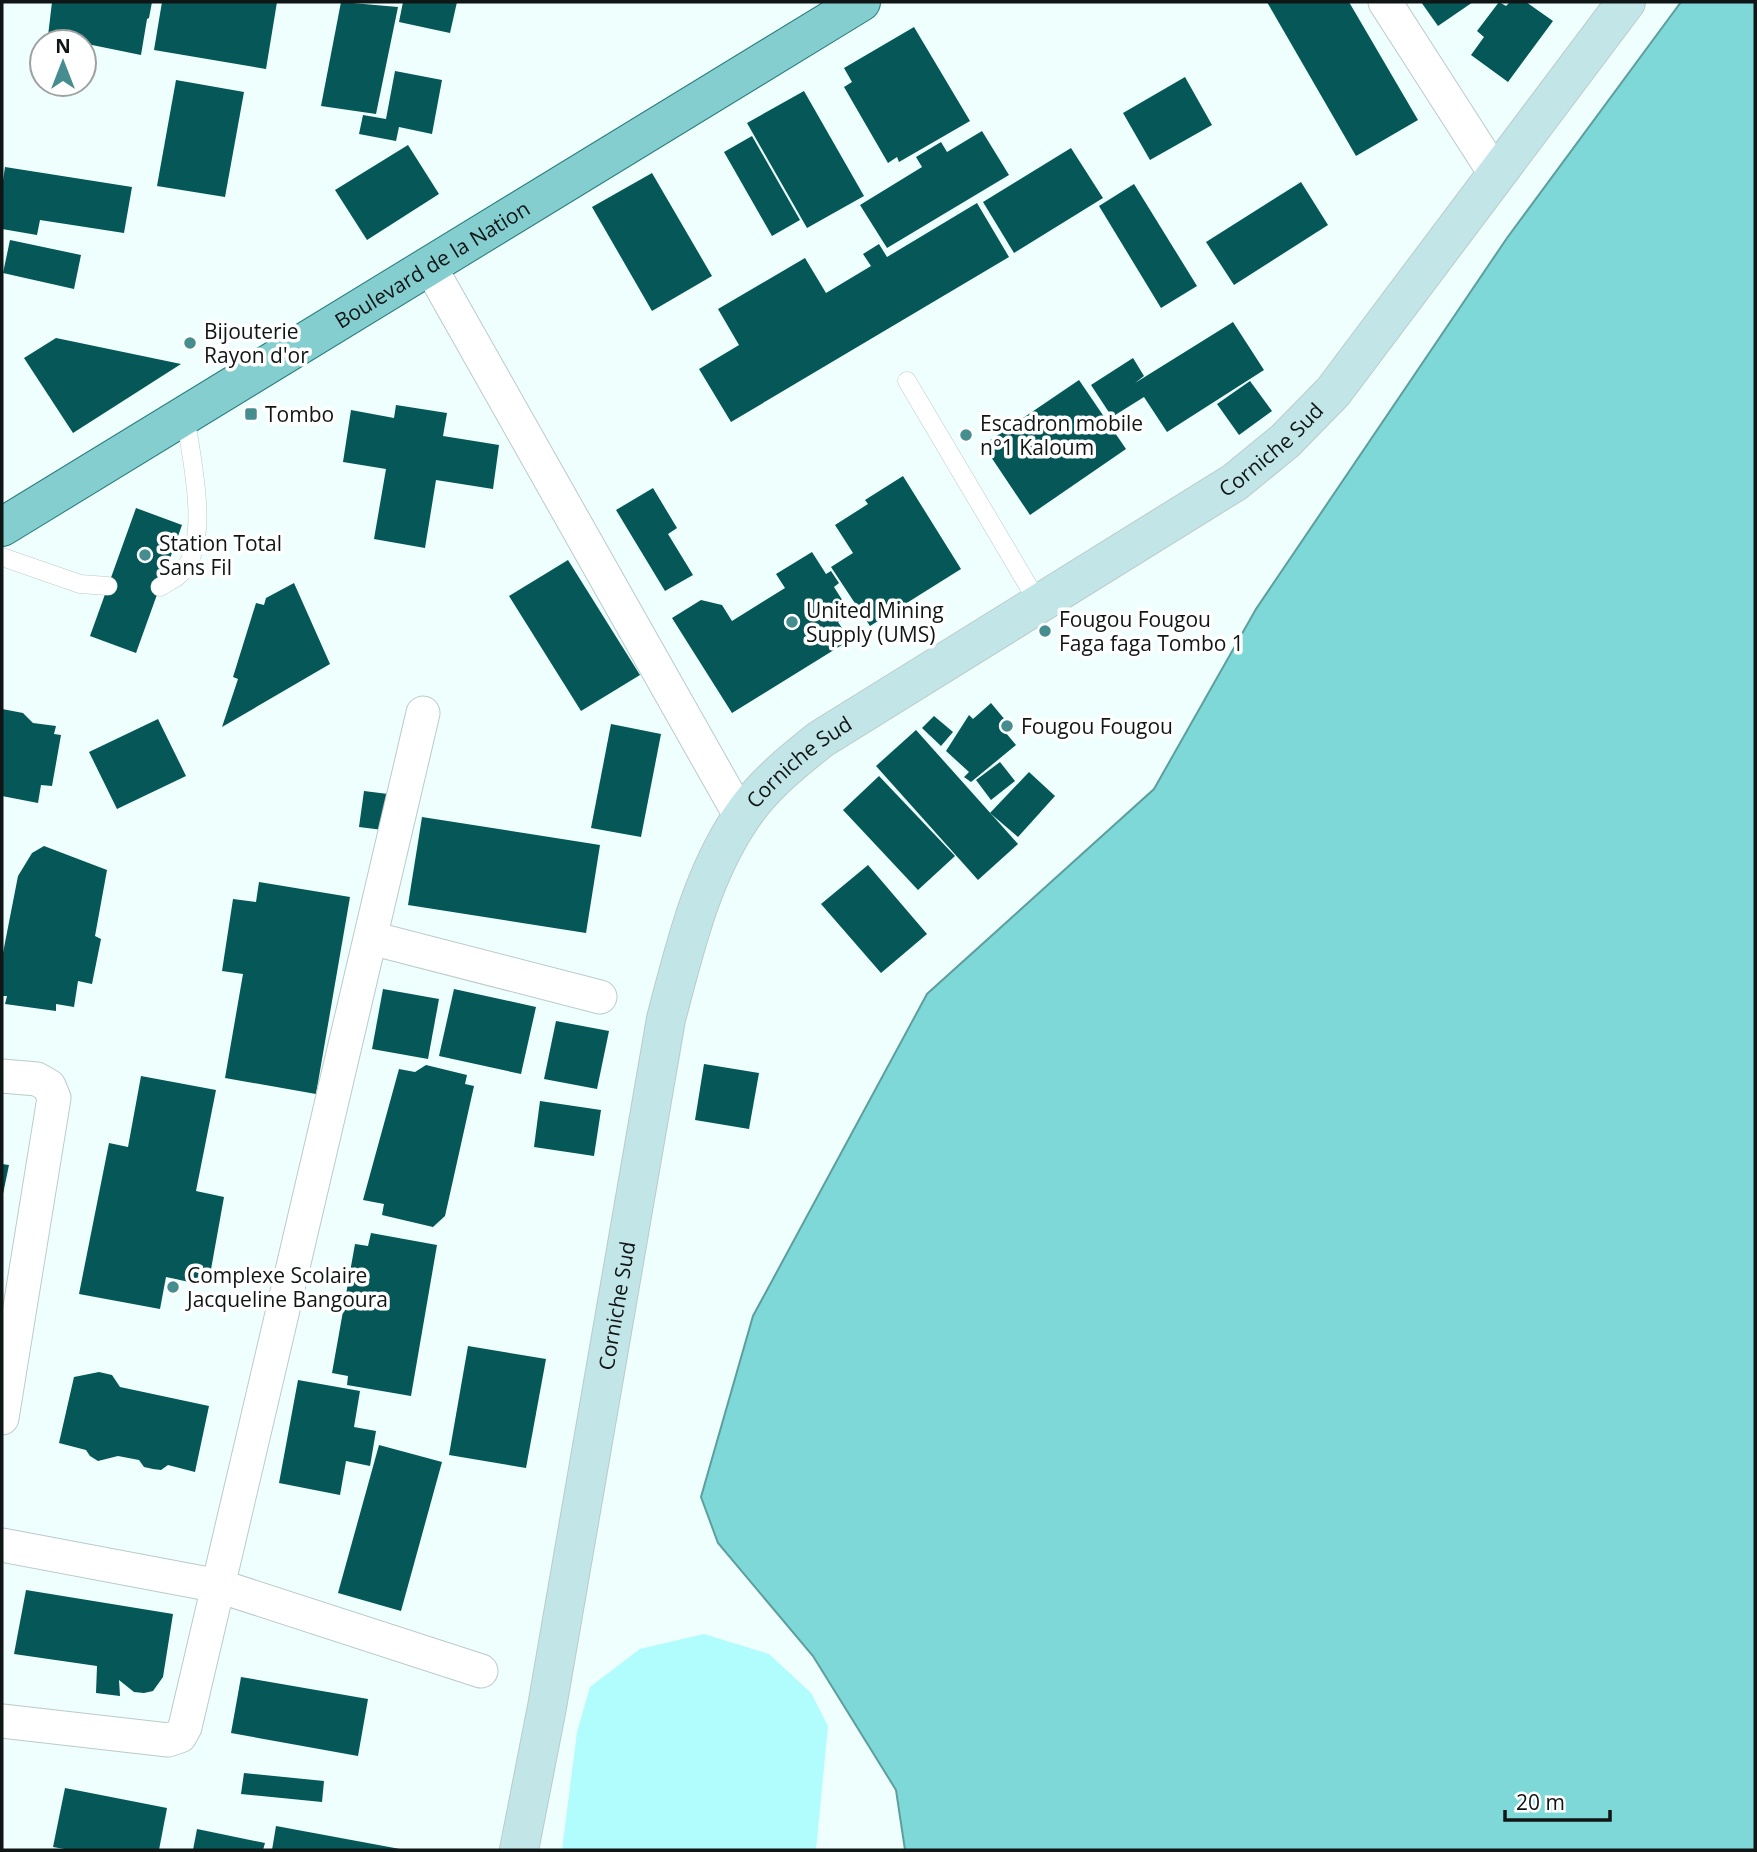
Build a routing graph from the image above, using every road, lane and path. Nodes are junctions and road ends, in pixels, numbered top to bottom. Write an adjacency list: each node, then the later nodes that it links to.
1 (861, 2): 5 (main road, Boulevard de la Nation)
2 (1385, 2): 4 (street)
3 (1626, 2): 4 (main road, Corniche Sud)
4 (1496, 175): 12 (main road, Corniche Sud)
5 (429, 265): 7 (main road, Boulevard de la Nation); 14 (street)
6 (907, 381): 12 (lane)
7 (185, 414): 8 (main road, Boulevard de la Nation); 11 (lane)
8 (2, 527)
9 (2, 557): 10 (lane)
10 (108, 586)
11 (160, 587)
12 (1040, 604): 14 (main road, Corniche Sud)
13 (423, 713): 15 (street)
14 (741, 817): 23 (main road, Corniche Sud)
15 (371, 938): 16 (street); 20 (street)
16 (600, 997)
17 (2, 1076): 18 (street)
18 (2, 1418)
19 (2, 1545): 20 (street)
20 (219, 1586): 21 (street); 22 (street)
21 (481, 1671)
22 (2, 1721)
23 (519, 1850)

